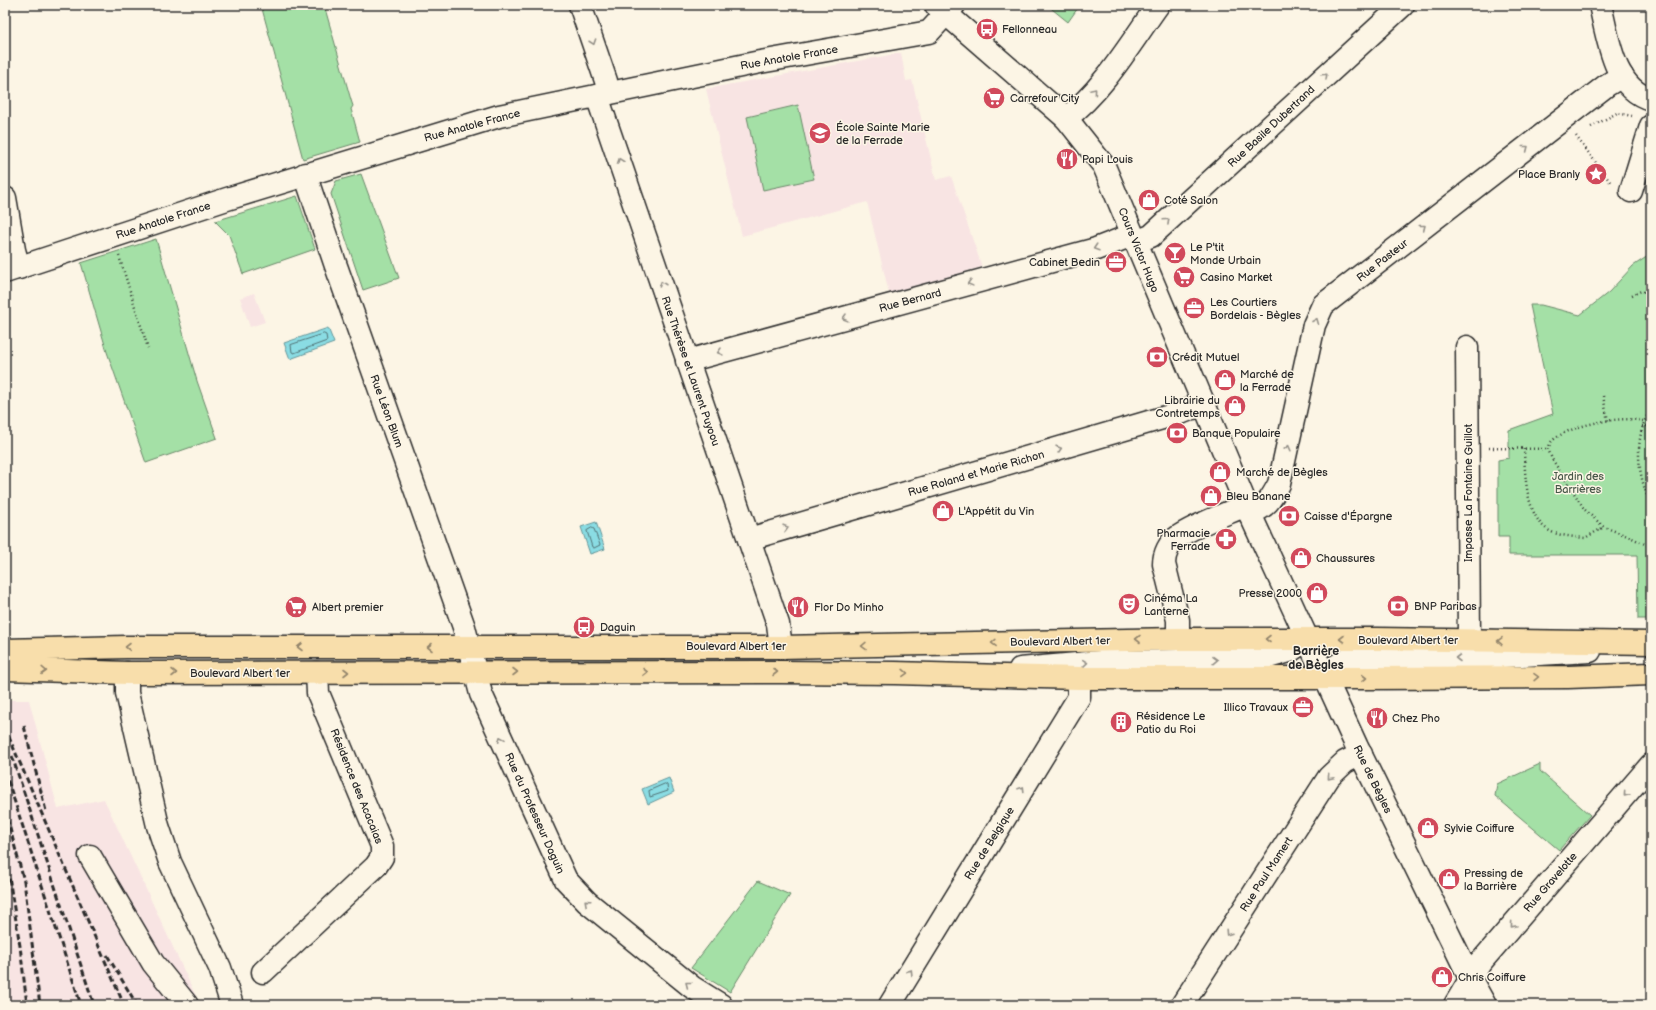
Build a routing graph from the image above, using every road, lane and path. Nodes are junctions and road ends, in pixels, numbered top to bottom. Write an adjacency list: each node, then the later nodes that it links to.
1 (580, 5): 7 (street, Rue Thérèse et Laurent Puyoou, one-way to 7)
2 (1158, 5): 9 (street, one-way to 2)
3 (1403, 5): 17 (street, Rue Basile Dubertrand, one-way to 3)
4 (1600, 5): 6 (street)
5 (945, 8): 7 (street, Rue Anatole France); 9 (street, Cours Victor Hugo)
6 (1622, 76): 8 (street); 35 (street, Rue Pasteur, one-way to 6)
7 (603, 95): 13 (street, Rue Anatole France); 23 (street, Rue Thérèse et Laurent Puyoou, one-way to 7)
8 (1651, 99)
9 (1066, 118): 17 (street, Cours Victor Hugo)
10 (1644, 122): 11 (path); 14 (street)
11 (1589, 128)
12 (1582, 131): 14 (path)
13 (305, 174): 16 (street, Rue Anatole France); 44 (street, Rue Léon Blum)
14 (1631, 191)
15 (5, 198): 18 (street)
16 (113, 237): 18 (street, Rue Anatole France); 22 (path)
17 (1134, 238): 23 (street, Rue Bernard, one-way to 23); 25 (street, Cours Victor Hugo)
18 (12, 270)
19 (1651, 294): 20 (path)
20 (1632, 295)
21 (1467, 347): 42 (street, Impasse La Fontaine Guillot)
22 (148, 348)
23 (688, 361): 37 (street, Rue Thérèse et Laurent Puyoou)
24 (1603, 396): 27 (path)
25 (1203, 404): 35 (street, Cours Victor Hugo); 37 (street, Rue Roland et Marie Richon, one-way to 25)
26 (1651, 409): 28 (path)
27 (1608, 421): 28 (path); 33 (path)
28 (1643, 421): 29 (path)
29 (1642, 426): 30 (path); 34 (path)
30 (1651, 426)
31 (1509, 448): 32 (path)
32 (1524, 449): 33 (path); 36 (path)
33 (1548, 449): 36 (path)
34 (1651, 504)
35 (1248, 509): 39 (street, Cours Victor Hugo); 40 (street, Rue Pasteur)
36 (1604, 527): 38 (path)
37 (749, 539): 45 (street, Rue Thérèse et Laurent Puyoou)
38 (1651, 547)
39 (1266, 550): 41 (street, Rue de Bègles)
40 (1178, 639): 41 (main road, Boulevard Albert 1er, one-way to 40); 45 (main road, Boulevard Albert 1er, one-way to 45)
41 (1307, 639): 42 (main road, Boulevard Albert 1er, one-way to 41); 53 (street, one-way to 41); 56 (street, Rue de Bègles)
42 (1469, 640): 43 (main road, Boulevard Albert 1er, one-way to 42)
43 (1651, 643)
44 (469, 647): 45 (main road, Boulevard Albert 1er); 47 (main road, Boulevard Albert 1er, one-way to 47); 49 (street); 50 (street)
45 (781, 647)
46 (1651, 647): 56 (street, one-way to 56)
47 (5, 650)
48 (5, 669): 51 (main road, Boulevard Albert 1er, one-way to 51)
49 (439, 672): 50 (main road, Boulevard Albert 1er); 52 (main road, Boulevard Albert 1er, one-way to 49)
50 (476, 672): 53 (main road, Boulevard Albert 1er, one-way to 53); 64 (street, Rue du Professeur Daguin, one-way to 50)
51 (127, 673): 52 (main road, Boulevard Albert 1er, one-way to 52); 63 (street)
52 (317, 673): 60 (street, Résidence des Acacaias)
53 (963, 674): 55 (main road, Boulevard Albert 1er)
54 (1651, 674): 56 (main road, Boulevard Albert 1er, one-way to 54)
55 (1079, 678): 56 (main road, Boulevard Albert 1er); 65 (street, Rue de Belgique, one-way to 55)
56 (1325, 678): 57 (street, Rue de Bègles)
57 (1360, 754): 61 (street, Rue de Bègles); 66 (street, Rue Paul Mamert, one-way to 66)
58 (1651, 765): 61 (street, Rue Gravelotte, one-way to 61)
59 (90, 856): 62 (street)
60 (263, 972)
61 (1471, 980): 67 (street, Rue Gravelotte); 68 (street, Rue de Bègles)
62 (187, 1005)
63 (232, 1005)
64 (721, 1005)
65 (890, 1005)
66 (1182, 1005)
67 (1455, 1005)
68 (1485, 1005)

